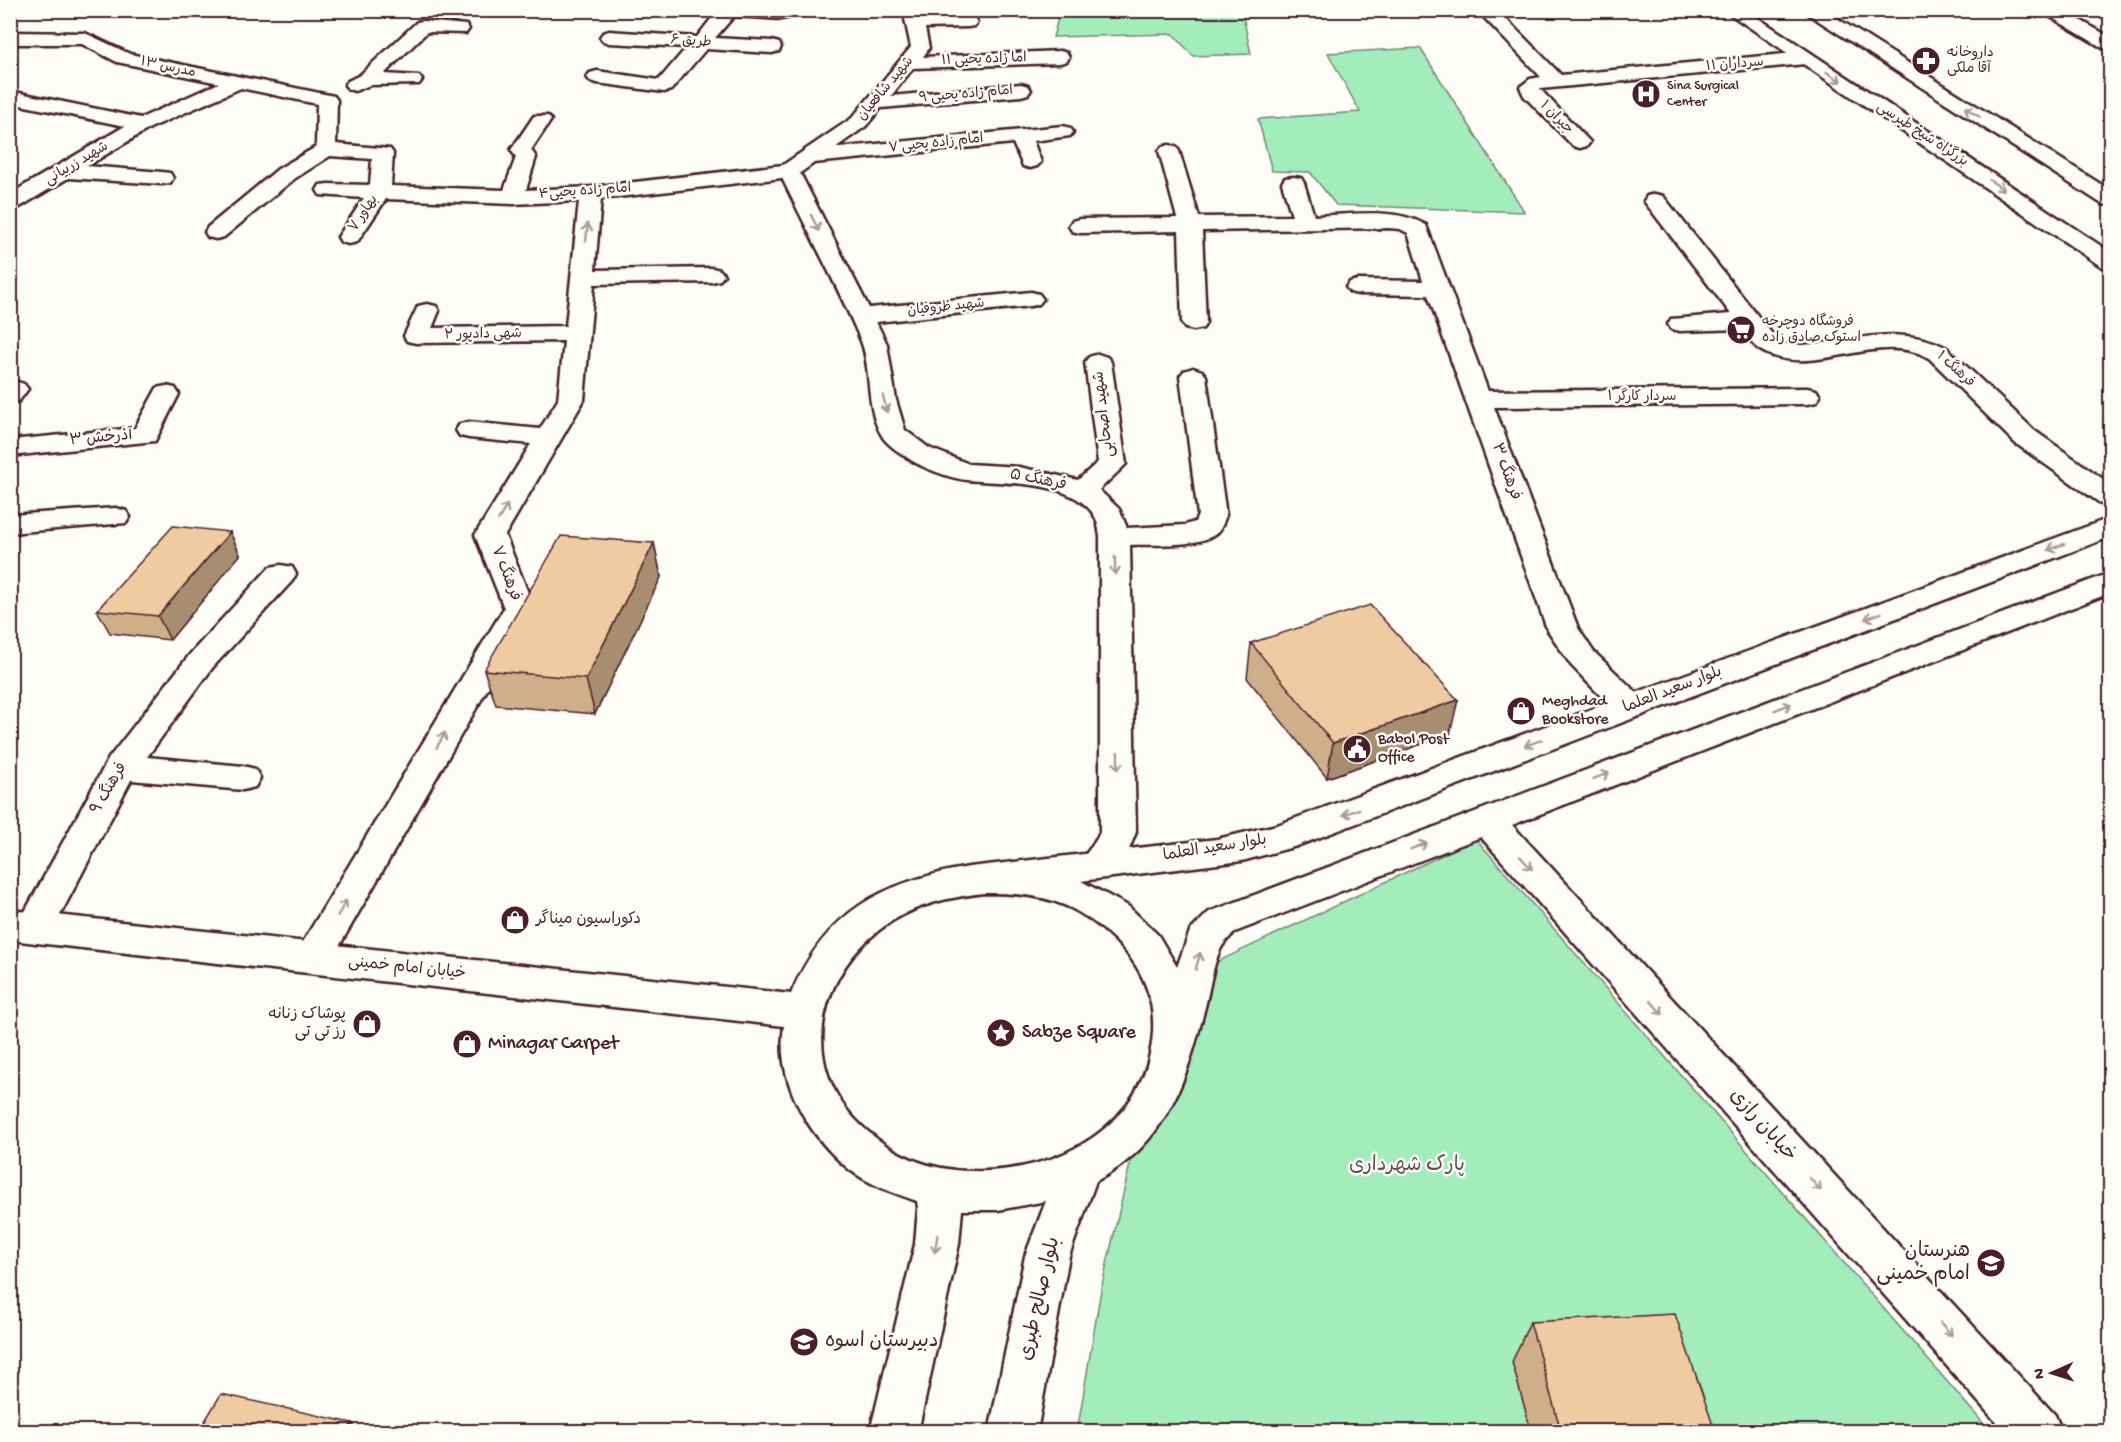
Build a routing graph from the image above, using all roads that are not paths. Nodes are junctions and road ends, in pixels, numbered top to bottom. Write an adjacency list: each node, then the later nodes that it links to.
1 (1486, 10): 21 (main road)
2 (1733, 10): 16 (main road, بزرگراه شیخ طبرسی)
3 (1811, 10): 43 (main road, one-way to 3)
4 (2048, 10): 13 (main road)
5 (728, 11): 6 (main road); 12 (main road)
6 (781, 14)
7 (914, 17): 8 (main road); 17 (main road, شهید شافعیان)
8 (968, 22)
9 (460, 29): 19 (main road)
10 (609, 37): 12 (main road, طریق ۶)
11 (10, 38): 22 (main road, مدرس ۱۳)
12 (698, 43): 14 (main road, طریق ۶); 18 (main road)
13 (2110, 44)
14 (772, 47)
15 (1060, 57): 17 (main road, اما زاده یحیی ۱۱)
16 (1805, 58): 21 (main road, سرداران ۱۱); 51 (main road, بزرگراه شیخ طبرسی, one-way to 51)
17 (907, 63): 26 (main road, شهید شافعیان)
18 (597, 77)
19 (367, 79): 20 (main road); 25 (main road)
20 (412, 80)
21 (1557, 82): 31 (main road, جیران ۱)
22 (236, 83): 25 (main road, مدرس ۱۳); 28 (main road, شهید زربیانی)
23 (1021, 90): 26 (main road, امام زاده یحیی ۹)
24 (10, 97): 28 (main road)
25 (327, 100): 32 (main road)
26 (875, 103): 35 (main road, شهید شافعیان)
27 (541, 120): 42 (main road)
28 (143, 124): 36 (main road, شهید زربیانی)
29 (1063, 132): 30 (main road, امام زاده یحیی ۷)
30 (1021, 135): 34 (main road); 35 (main road, امام زاده یحیی ۷)
31 (1580, 142)
32 (326, 150): 40 (main road); 49 (main road)
33 (1169, 151): 47 (main road)
34 (1029, 162)
35 (799, 164): 41 (main road, امام زاده یحیی۴); 58 (main road, فرهنگ ۵, one-way to 58)
36 (65, 171): 37 (main road); 45 (main road, شهید زربیانی)
37 (162, 178)
38 (1293, 183): 46 (main road)
39 (328, 190): 40 (main road, امام زاده یحیی۴)
40 (380, 191): 42 (main road, امام زاده یحیی۴); 50 (main road, بهاور ۷)
41 (591, 194): 42 (main road, امام زاده یحیی۴); 53 (main road, فرهنگ ۷, one-way to 41)
42 (513, 197)
43 (2110, 199)
44 (1655, 201): 59 (main road, فرهنگ ۱)
45 (10, 203)
46 (1305, 222): 47 (main road); 55 (main road, فرهنگ ۳)
47 (1190, 223): 48 (main road); 60 (main road)
48 (1080, 226)
49 (216, 232)
50 (349, 237)
51 (2110, 262)
52 (712, 275): 53 (main road)
53 (583, 277): 62 (main road, فرهنگ ۷)
54 (1358, 287): 55 (main road)
55 (1437, 288): 67 (main road, فرهنگ ۳)
56 (1030, 299): 58 (main road, شهید ظروفیان)
57 (427, 311): 62 (main road, شهی دادپور ۲)
58 (861, 316): 71 (main road, فرهنگ ۵, one-way to 71)
59 (1749, 321): 61 (main road); 72 (main road, فرهنگ ۱)
60 (1194, 323)
61 (1680, 324)
62 (577, 333): 69 (main road, فرهنگ ۷)
63 (1098, 362): 71 (main road, شهید اصحابی)
64 (1193, 376): 76 (main road)
65 (166, 394): 70 (main road, آذرخش ۳)
66 (1807, 396): 67 (main road, سردار کارگر ۱)
67 (1478, 399): 79 (main road, فرهنگ ۳)
68 (469, 430): 69 (main road)
69 (548, 438): 86 (main road, فرهنگ ۷, one-way to 69)
70 (10, 448)
71 (1082, 491): 76 (main road, فرهنگ ۵)
72 (2110, 497)
73 (116, 518): 74 (main road)
74 (10, 524)
75 (2110, 527): 79 (main road, بلوار سعید العلما, one-way to 79)
76 (1115, 537): 83 (main road, فرهنگ ۵, one-way to 83)
77 (281, 574): 80 (main road, فرهنگ ۹)
78 (2110, 582): 82 (main road, one-way to 78)
79 (1631, 707): 83 (main road, بلوار سعید العلما, one-way to 83)
80 (121, 767): 81 (main road); 85 (main road, فرهنگ ۹)
81 (243, 778)
82 (1487, 820): 88 (main road, one-way to 82); 93 (main road, خیابان رازی, one-way to 93)
83 (1096, 866): 84 (main road, بلوار سعید العلما)
84 (984, 879): 87 (main road); 88 (main road)
85 (22, 927): 86 (main road, خیابان امام خمینی)
86 (313, 958): 87 (main road, خیابان امام خمینی)
87 (804, 1012): 90 (main road)
88 (1172, 1058): 89 (main road)
89 (1079, 1169): 90 (main road); 92 (main road, بلوار صالح طبری)
90 (935, 1186): 91 (main road, one-way to 91)
91 (894, 1431)
92 (1013, 1431)
93 (2038, 1431)

